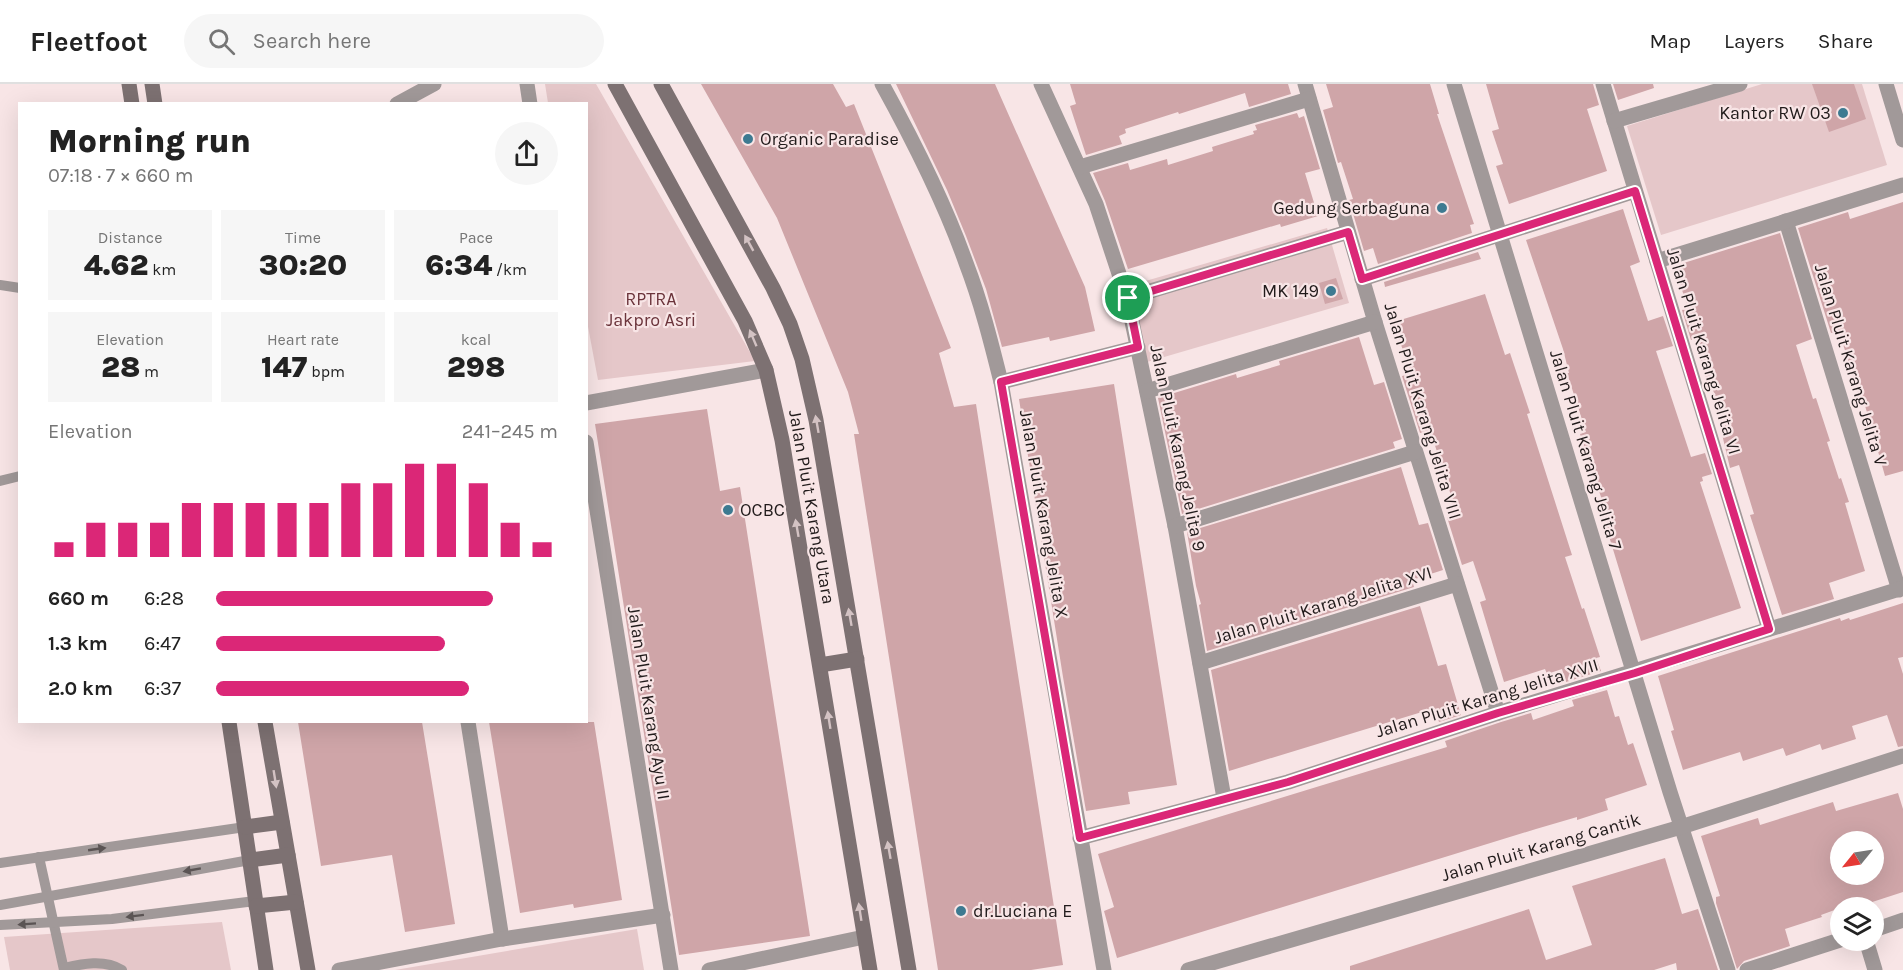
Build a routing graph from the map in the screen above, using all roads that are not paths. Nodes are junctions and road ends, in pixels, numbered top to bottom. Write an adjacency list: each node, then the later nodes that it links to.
1 (129, 84): 15 (street)
2 (152, 84): 16 (street)
3 (434, 84): 17 (street)
4 (527, 84): 18 (street)
5 (615, 84): 35 (street, Jalan Pluit Karang Utara, one-way to 5)
6 (661, 84): 47 (street, Jalan Pluit Karang Utara, one-way to 6)
7 (882, 84): 36 (street, Jalan Pluit Karang Jelita X)
8 (1041, 84): 22 (street, Jalan Pluit Karang Jelita 9)
9 (1305, 84): 14 (street, Jalan Pluit Karang Jelita VIII)
10 (1455, 84): 27 (street, Jalan Pluit Karang Jelita 7)
11 (1603, 84): 20 (street, Jalan Pluit Karang Jelita VI)
12 (1740, 84): 20 (street)
13 (1886, 84): 19 (street)
14 (1309, 99): 22 (street); 26 (street, Jalan Pluit Karang Jelita VIII)
15 (132, 102)
16 (155, 102)
17 (401, 102)
18 (530, 102)
19 (1899, 110): 21 (street)
20 (1614, 121): 24 (street, Jalan Pluit Karang Jelita VI)
21 (1903, 140)
22 (1080, 167): 32 (street, Jalan Pluit Karang Jelita 9)
23 (1903, 184): 25 (street)
24 (1635, 191): 27 (street); 28 (street, Jalan Pluit Karang Jelita VI)
25 (1786, 222): 28 (street); 45 (street, Jalan Pluit Karang Jelita V)
26 (1348, 232): 29 (street, Jalan Pluit Karang Jelita VIII); 32 (street)
27 (1499, 234): 29 (street); 50 (street, Jalan Pluit Karang Jelita 7)
28 (1656, 261): 46 (street, Jalan Pluit Karang Jelita VI)
29 (1362, 279): 33 (street, Jalan Pluit Karang Jelita VIII)
30 (0, 285): 31 (lane)
31 (18, 288)
32 (1128, 298): 34 (street, Jalan Pluit Karang Jelita 9)
33 (1375, 322): 37 (street); 39 (street, Jalan Pluit Karang Jelita VIII)
34 (1138, 347): 36 (street); 37 (street, Jalan Pluit Karang Jelita 9)
35 (766, 370): 38 (street); 49 (street, Jalan Pluit Karang Utara, one-way to 35)
36 (1001, 382): 60 (street, Jalan Pluit Karang Jelita X)
37 (1147, 391): 43 (street, Jalan Pluit Karang Jelita 9)
38 (588, 403)
39 (1415, 452): 43 (street); 44 (street, Jalan Pluit Karang Jelita VIII)
40 (588, 454): 69 (street, Jalan Pluit Karang Ayu II)
41 (18, 476): 42 (lane)
42 (0, 481)
43 (1175, 526): 48 (street, Jalan Pluit Karang Jelita 9)
44 (1457, 584): 48 (street, Jalan Pluit Karang Jelita XVI); 51 (street, Jalan Pluit Karang Jelita VIII)
45 (1901, 589): 46 (street, Jalan Pluit Karang Jelita XVII)
46 (1769, 629): 50 (street, Jalan Pluit Karang Jelita XVII)
47 (857, 659): 49 (street); 86 (street, Jalan Pluit Karang Utara, one-way to 47)
48 (1200, 663): 56 (street, Jalan Pluit Karang Jelita 9)
49 (820, 665): 74 (street, Jalan Pluit Karang Utara, one-way to 49)
50 (1635, 673): 51 (street, Jalan Pluit Karang Jelita XVII); 59 (street, Jalan Pluit Karang Jelita 7)
51 (1498, 713): 56 (street, Jalan Pluit Karang Jelita XVII)
52 (229, 723): 58 (street)
53 (265, 723): 57 (street, one-way to 57)
54 (468, 723): 75 (street)
55 (1903, 756): 59 (street, Jalan Pluit Karang Cantik)
56 (1224, 798): 60 (street, Jalan Pluit Karang Jelita XVII)
57 (282, 822): 58 (street); 61 (street)
58 (245, 827): 62 (lane, one-way to 58); 63 (street)
59 (1681, 827): 88 (street, Jalan Pluit Karang Cantik); 89 (street, Jalan Pluit Karang Jelita 7)
60 (1080, 838): 87 (street, Jalan Pluit Karang Jelita X)
61 (288, 855): 63 (street); 66 (street)
62 (39, 857): 64 (lane); 65 (lane)
63 (249, 860): 65 (lane, one-way to 65); 67 (street)
64 (0, 863)
65 (48, 896): 68 (lane); 71 (lane)
66 (296, 902): 67 (street); 81 (street)
67 (256, 903): 71 (lane, one-way to 71); 80 (street)
68 (0, 905)
69 (663, 915): 75 (street); 83 (street, Jalan Pluit Karang Ayu II)
70 (1903, 920): 73 (street)
71 (53, 922): 72 (lane, one-way to 72); 78 (lane)
72 (0, 925)
73 (1884, 927)
74 (864, 937): 84 (street); 85 (street, Jalan Pluit Karang Utara)
75 (502, 939): 82 (street)
76 (1830, 943): 90 (street)
77 (1869, 951): 91 (street)
78 (64, 969): 79 (lane)
79 (122, 970)
80 (266, 970)
81 (308, 970)
82 (339, 970)
83 (671, 970)
84 (709, 970)
85 (870, 970)
86 (909, 970)
87 (1104, 970)
88 (1188, 970)
89 (1728, 970)
90 (1747, 970)
91 (1875, 970)

